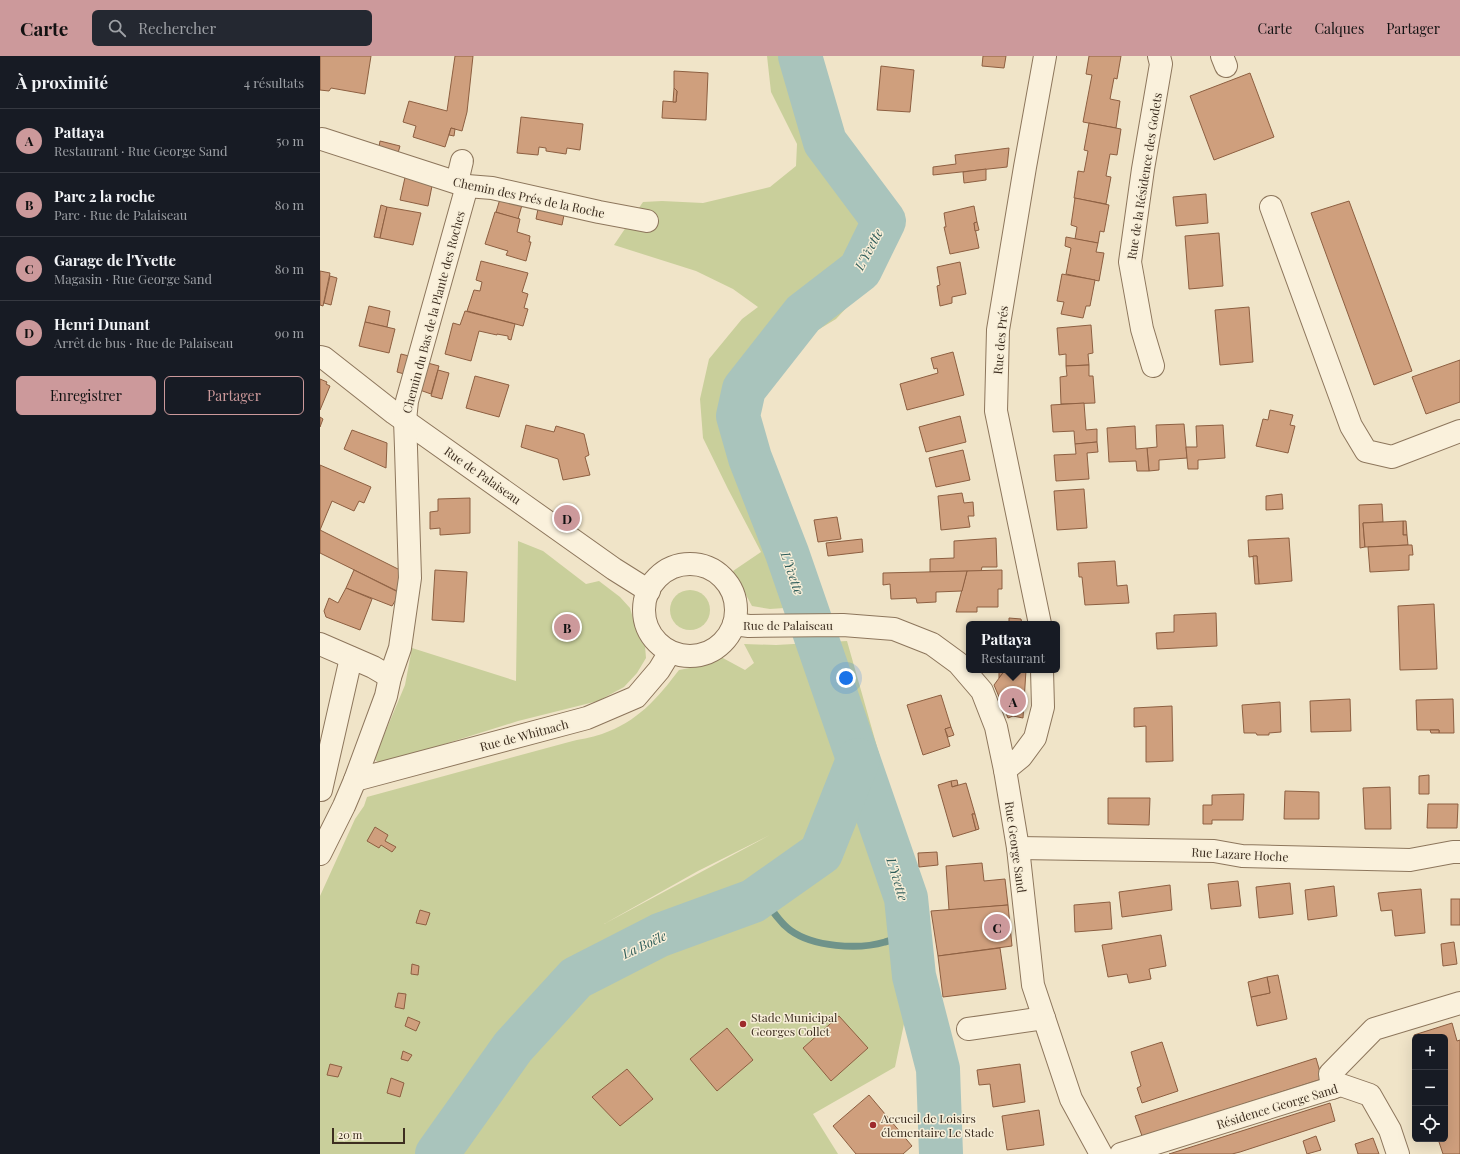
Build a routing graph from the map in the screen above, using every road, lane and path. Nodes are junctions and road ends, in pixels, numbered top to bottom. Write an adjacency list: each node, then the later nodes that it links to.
1 (1045, 56): 13 (street, Rue des Prés)
2 (1159, 56): 9 (street, Rue de la Résidence des Godets)
3 (322, 139): 5 (street, Chemin des Prés de la Roche)
4 (462, 161): 5 (street, Chemin du Bas de la Plante des Roches)
5 (462, 184): 7 (street, Chemin des Prés de la Roche); 10 (street, Chemin du Bas de la Plante des Roches)
6 (1271, 207): 11 (street)
7 (647, 221)
8 (320, 357): 10 (street, Rue de Palaiseau)
9 (1153, 366)
10 (405, 420): 12 (street, Rue de Palaiseau); 22 (street, Chemin du Bas de la Plante des Roches)
11 (1460, 431)
12 (649, 591): 14 (street); 17 (street)
13 (1039, 621)
14 (734, 624): 15 (street, Rue de Palaiseau); 17 (street)
15 (843, 625): 19 (street, Rue George Sand)
16 (320, 644): 18 (street)
17 (670, 652): 24 (street, Rue de Whitnach)
18 (351, 658): 22 (street); 25 (street)
19 (966, 672)
20 (967, 673): 23 (street, Rue George Sand)
21 (1042, 673): 23 (street)
22 (390, 677): 24 (street, Chemin du Bas de la Plante des Roches)
23 (1005, 770): 26 (street, Rue George Sand)
24 (355, 780): 28 (street, Chemin du Bas de la Plante des Roches)
25 (320, 790)
26 (1018, 848): 27 (street, Rue Lazare Hoche); 30 (street, Rue George Sand)
27 (1460, 852)
28 (320, 854)
29 (1460, 1003): 32 (street)
30 (1044, 1018): 31 (street); 33 (street, Rue George Sand)
31 (968, 1029)
32 (1332, 1088): 34 (street, Résidence George Sand); 35 (street, Résidence George Sand)
33 (1101, 1154)
34 (1121, 1154)
35 (1398, 1154)

